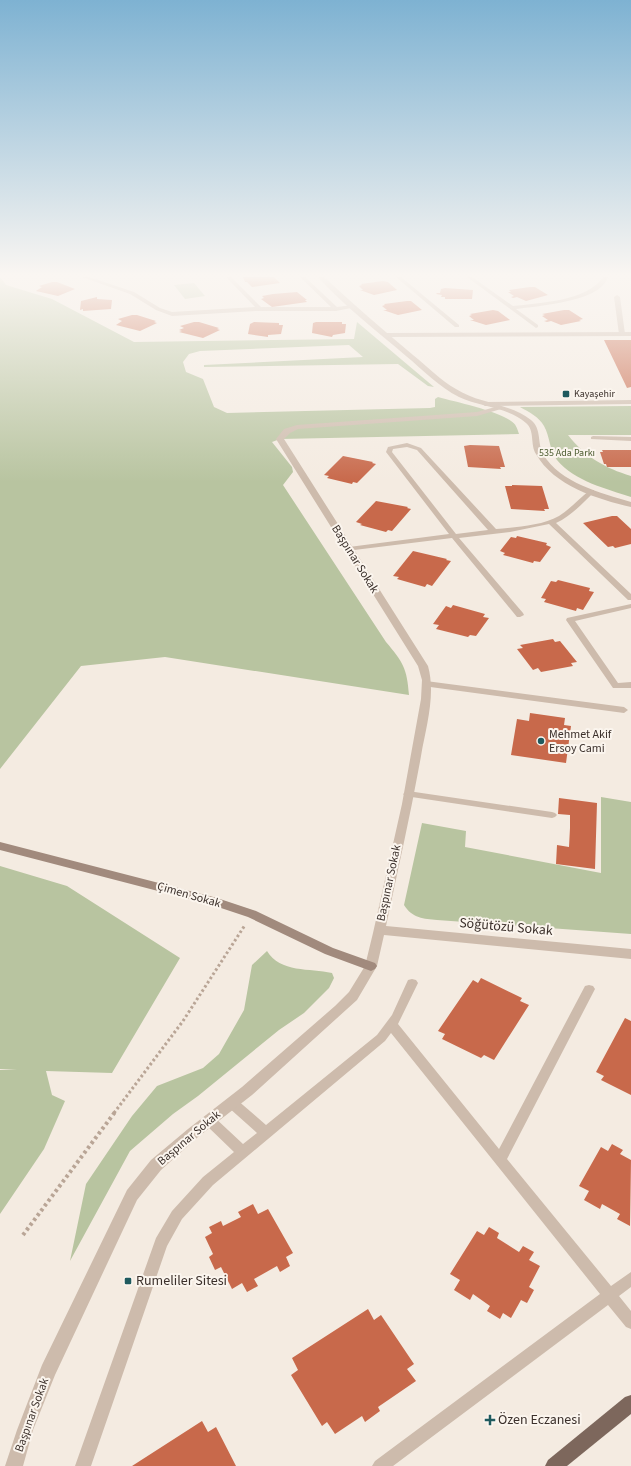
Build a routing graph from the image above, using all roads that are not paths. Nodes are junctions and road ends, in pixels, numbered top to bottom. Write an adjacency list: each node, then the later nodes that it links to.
1 (398, 345): 3 (street)
2 (631, 402): 3 (lane)
3 (485, 404): 4 (street)
4 (499, 408): 7 (street); 12 (street, Başpınar Sokak)
5 (592, 438): 6 (lane)
6 (631, 438)
7 (592, 491): 8 (street); 9 (lane)
8 (631, 505)
9 (551, 522): 10 (lane); 13 (lane)
10 (493, 531): 11 (lane); 11 (lane)
11 (454, 536): 12 (lane); 15 (lane)
12 (349, 549): 16 (street, Başpınar Sokak)
13 (631, 598)
14 (631, 606): 17 (lane)
15 (520, 615)
16 (426, 684): 18 (lane); 19 (street, Başpınar Sokak)
17 (631, 685)
18 (624, 710)
19 (408, 794): 20 (lane); 22 (street, Başpınar Sokak)
20 (552, 815)
21 (0, 846): 24 (main road, Çimen Sokak)
22 (379, 930): 23 (street, Söğütözü Sokak); 24 (street, Başpınar Sokak)
23 (631, 954)
24 (371, 966): 28 (street, Başpınar Sokak)
25 (412, 983): 27 (lane)
26 (588, 989): 32 (lane)
27 (391, 1024): 30 (lane); 32 (lane)
28 (232, 1103): 29 (street, Başpınar Sokak); 30 (lane)
29 (209, 1120): 31 (lane); 37 (street, Başpınar Sokak)
30 (266, 1133): 31 (lane)
31 (243, 1152): 38 (lane)
32 (500, 1160): 34 (lane)
33 (631, 1279): 34 (lane)
34 (609, 1295): 35 (lane); 39 (lane)
35 (631, 1322)
36 (631, 1402): 40 (main road)
37 (14, 1466)
38 (82, 1466)
39 (380, 1466)
40 (554, 1466)

